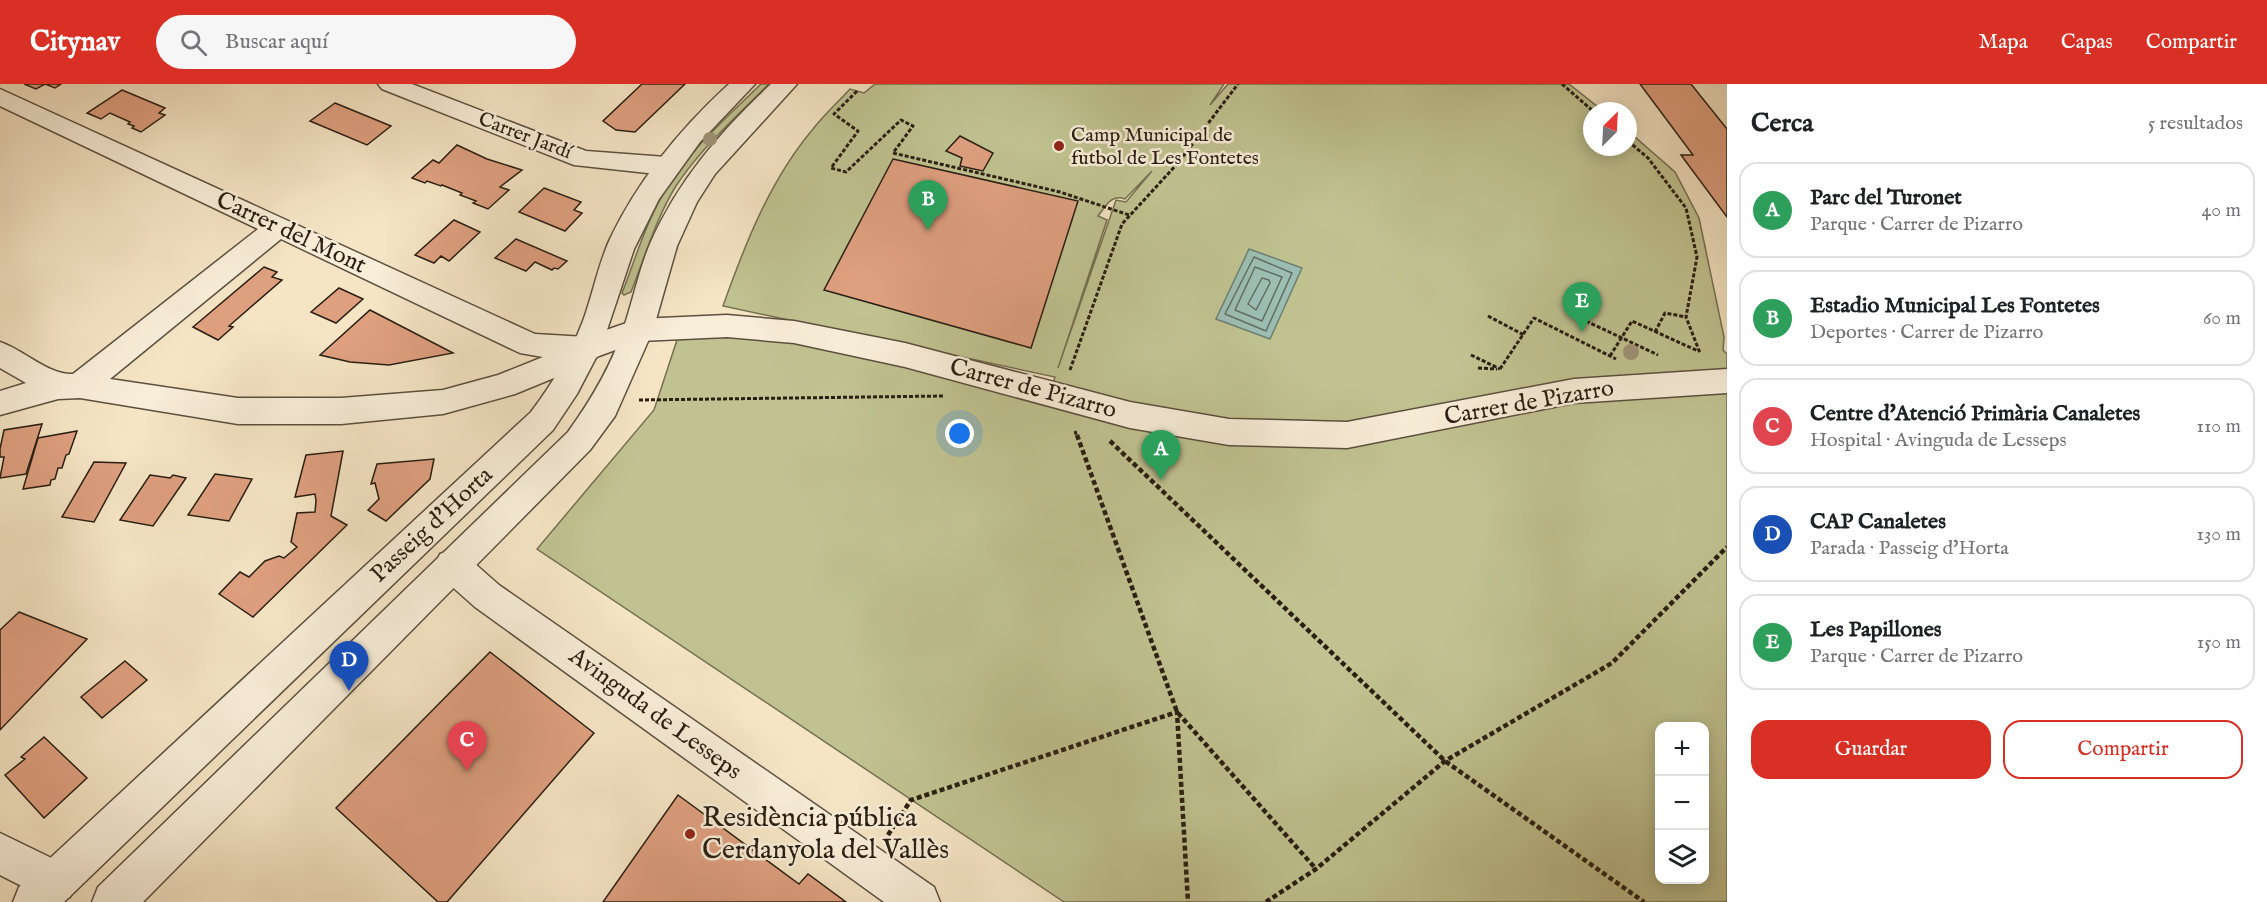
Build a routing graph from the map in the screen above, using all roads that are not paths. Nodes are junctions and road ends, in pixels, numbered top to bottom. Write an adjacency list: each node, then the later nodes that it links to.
1 (390, 84): 5 (street, Carrer Jardí)
2 (743, 84): 5 (street, Passeig d'Horta)
3 (785, 84): 7 (street, Passeig d'Horta)
4 (0, 98): 6 (street, Carrer del Mont)
5 (666, 166): 9 (street, Passeig d'Horta)
6 (278, 226): 9 (street, Carrer del Mont); 12 (street)
7 (638, 330): 9 (street, Carrer de Pizarro); 10 (street, Carrer de Pizarro); 15 (street, Passeig d'Horta)
8 (0, 354): 12 (street)
9 (574, 356): 11 (street, Carrer de Pizarro); 14 (street, Passeig d'Horta)
10 (1719, 381)
11 (504, 385): 12 (street, Carrer de Pizarro); 14 (street)
12 (69, 386): 13 (street)
13 (0, 403)
14 (552, 407): 17 (street, Passeig d'Horta)
15 (452, 565): 18 (street, Passeig d'Horta); 19 (street, Avinguda de Lesseps)
16 (0, 852): 17 (street)
17 (44, 892)
18 (113, 902)
19 (920, 902)

